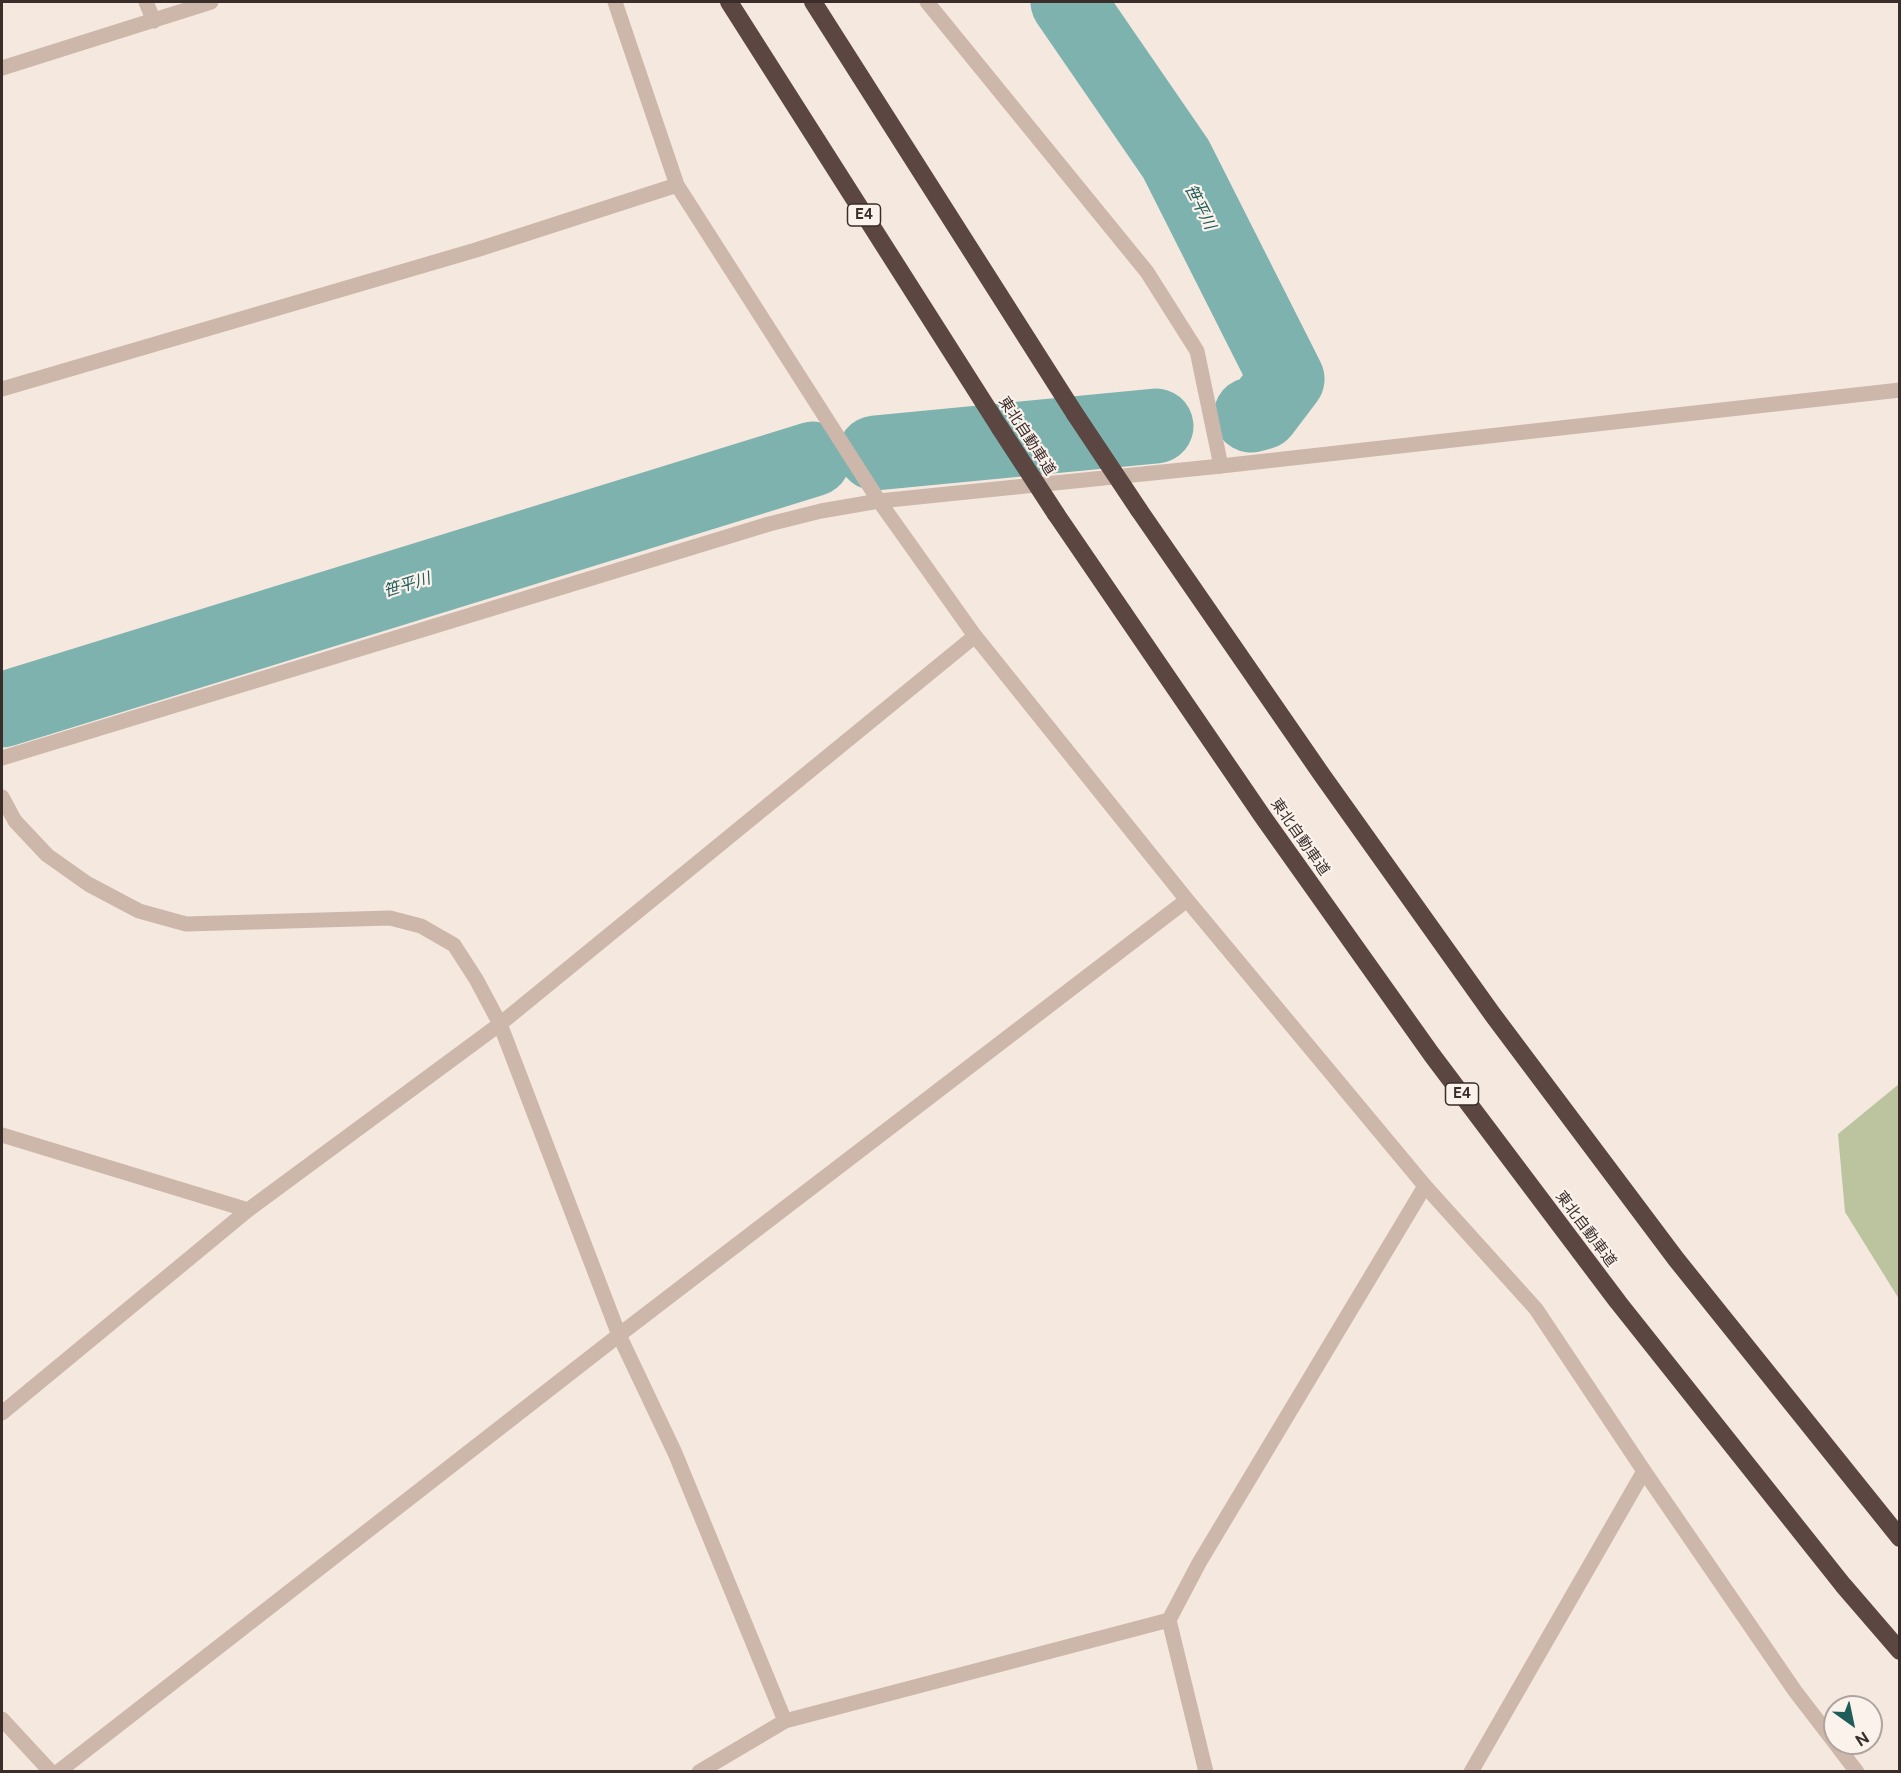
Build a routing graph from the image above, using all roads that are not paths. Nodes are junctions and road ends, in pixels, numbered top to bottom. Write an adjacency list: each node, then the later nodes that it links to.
1 (146, 2): 7 (street)
2 (211, 2): 7 (street)
3 (615, 2): 9 (street)
4 (729, 2): 27 (highway, 東北自動車道 / E4, bridge)
5 (813, 2): 25 (highway, bridge)
6 (927, 2): 12 (street)
7 (154, 21): 8 (street)
8 (2, 68)
9 (676, 185): 10 (street); 13 (street)
10 (2, 389)
11 (1899, 390): 12 (street)
12 (1221, 466): 13 (street)
13 (879, 501): 14 (street); 15 (street)
14 (975, 636): 17 (street); 18 (street)
15 (2, 758)
16 (2, 797): 18 (street)
17 (1187, 900): 20 (street); 22 (street)
18 (500, 1024): 21 (street); 22 (street)
19 (2, 1135): 21 (street)
20 (1425, 1185): 24 (street); 26 (street)
21 (248, 1210): 23 (street)
22 (619, 1335): 29 (street); 33 (street)
23 (2, 1413)
24 (1644, 1471): 30 (street); 36 (street)
25 (1899, 1538)
26 (1169, 1620): 29 (street); 35 (street)
27 (1899, 1651)
28 (2, 1719): 32 (street)
29 (785, 1721): 34 (street)
30 (1823, 1727)
31 (1844, 1755): 37 (street)
32 (51, 1772)
33 (58, 1772)
34 (699, 1772)
35 (1206, 1772)
36 (1472, 1772)
37 (1857, 1772)

